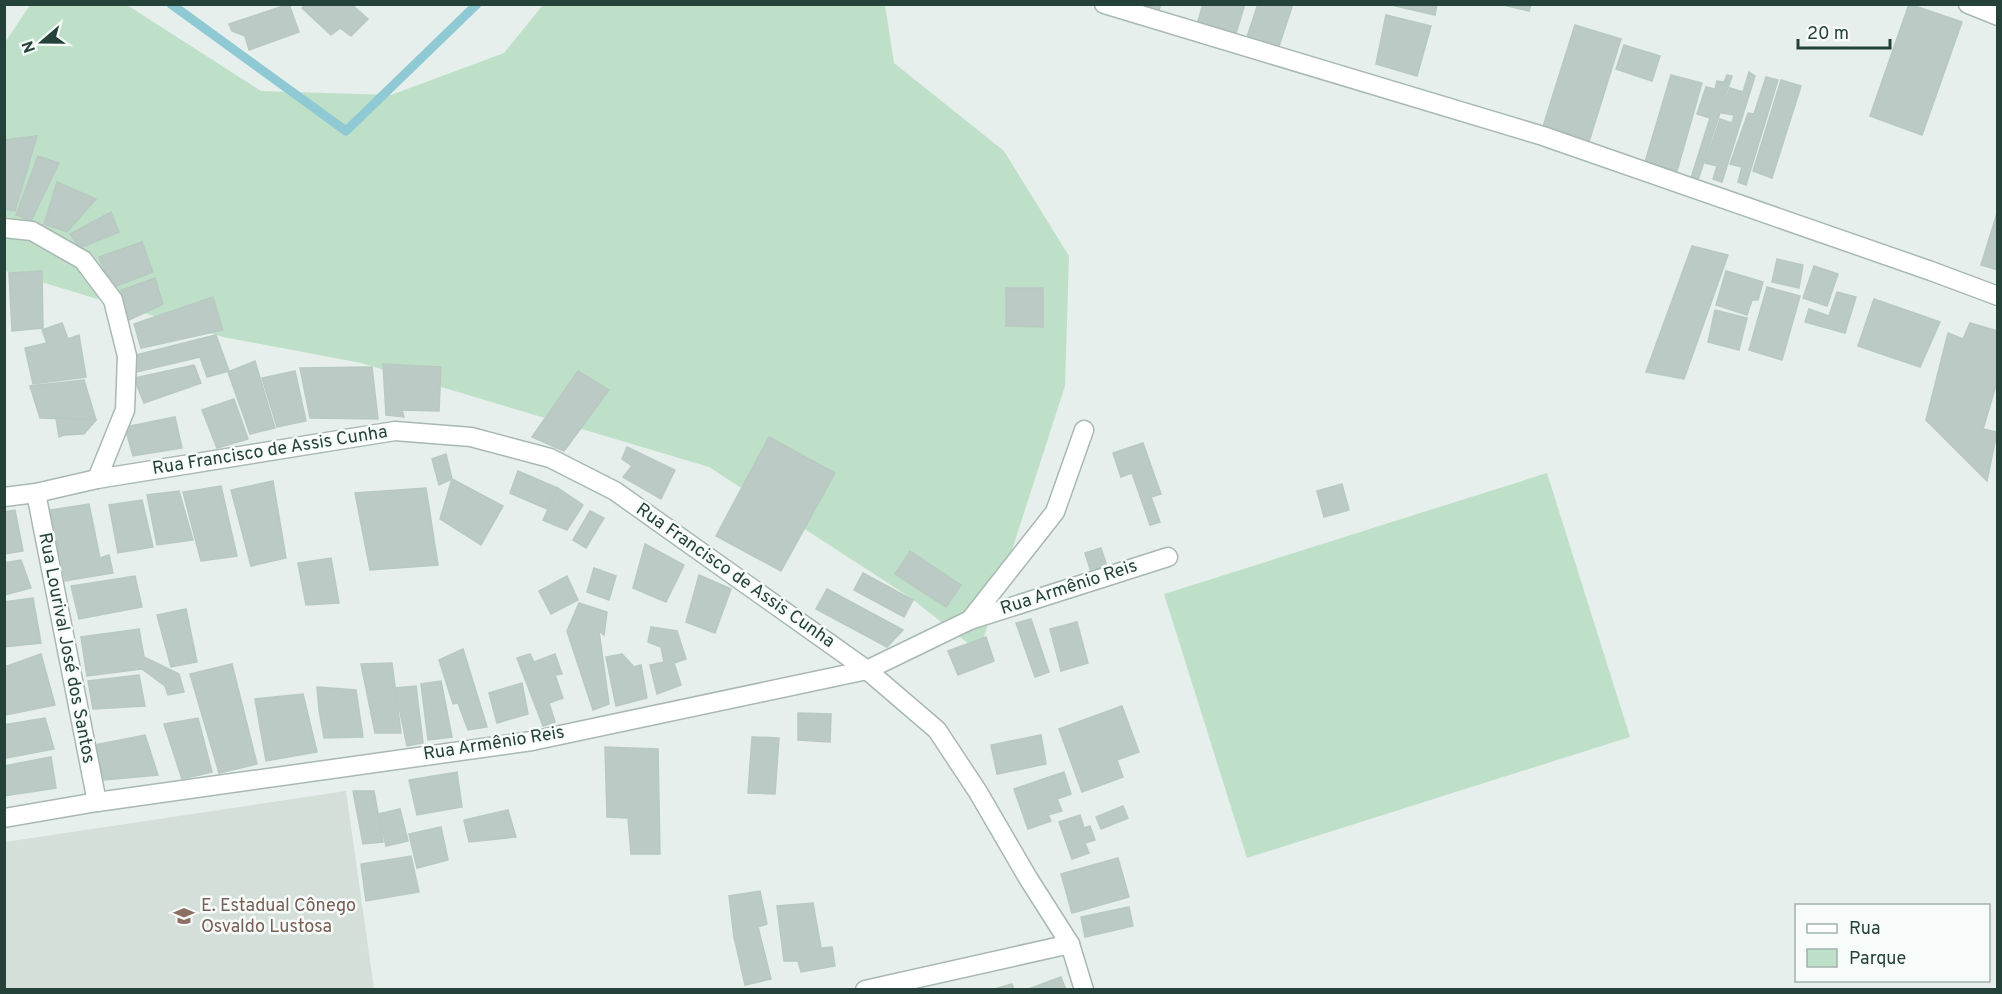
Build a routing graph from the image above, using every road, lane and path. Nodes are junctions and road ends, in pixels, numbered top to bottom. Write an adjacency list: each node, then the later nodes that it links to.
1 (1104, 4): 5 (street)
2 (1968, 4): 3 (street)
3 (1998, 15)
4 (4, 228): 7 (street)
5 (1998, 296)
6 (1084, 430): 11 (street, Rua Armênio Reis)
7 (97, 479): 8 (street, Rua Francisco de Assis Cunha); 12 (street, Rua Francisco de Assis Cunha)
8 (36, 493): 9 (street, Rua Francisco de Assis Cunha); 13 (street, Rua Lourival José dos Santos)
9 (4, 497)
10 (1168, 556): 11 (street, Rua Armênio Reis)
11 (970, 620): 12 (street, Rua Armênio Reis)
12 (867, 670): 13 (street, Rua Armênio Reis); 15 (street, Rua Francisco de Assis Cunha)
13 (97, 802): 14 (street, Rua Armênio Reis)
14 (4, 818)
15 (1070, 944): 16 (street); 17 (street, Rua Francisco de Assis Cunha)
16 (865, 990)
17 (1084, 990)

